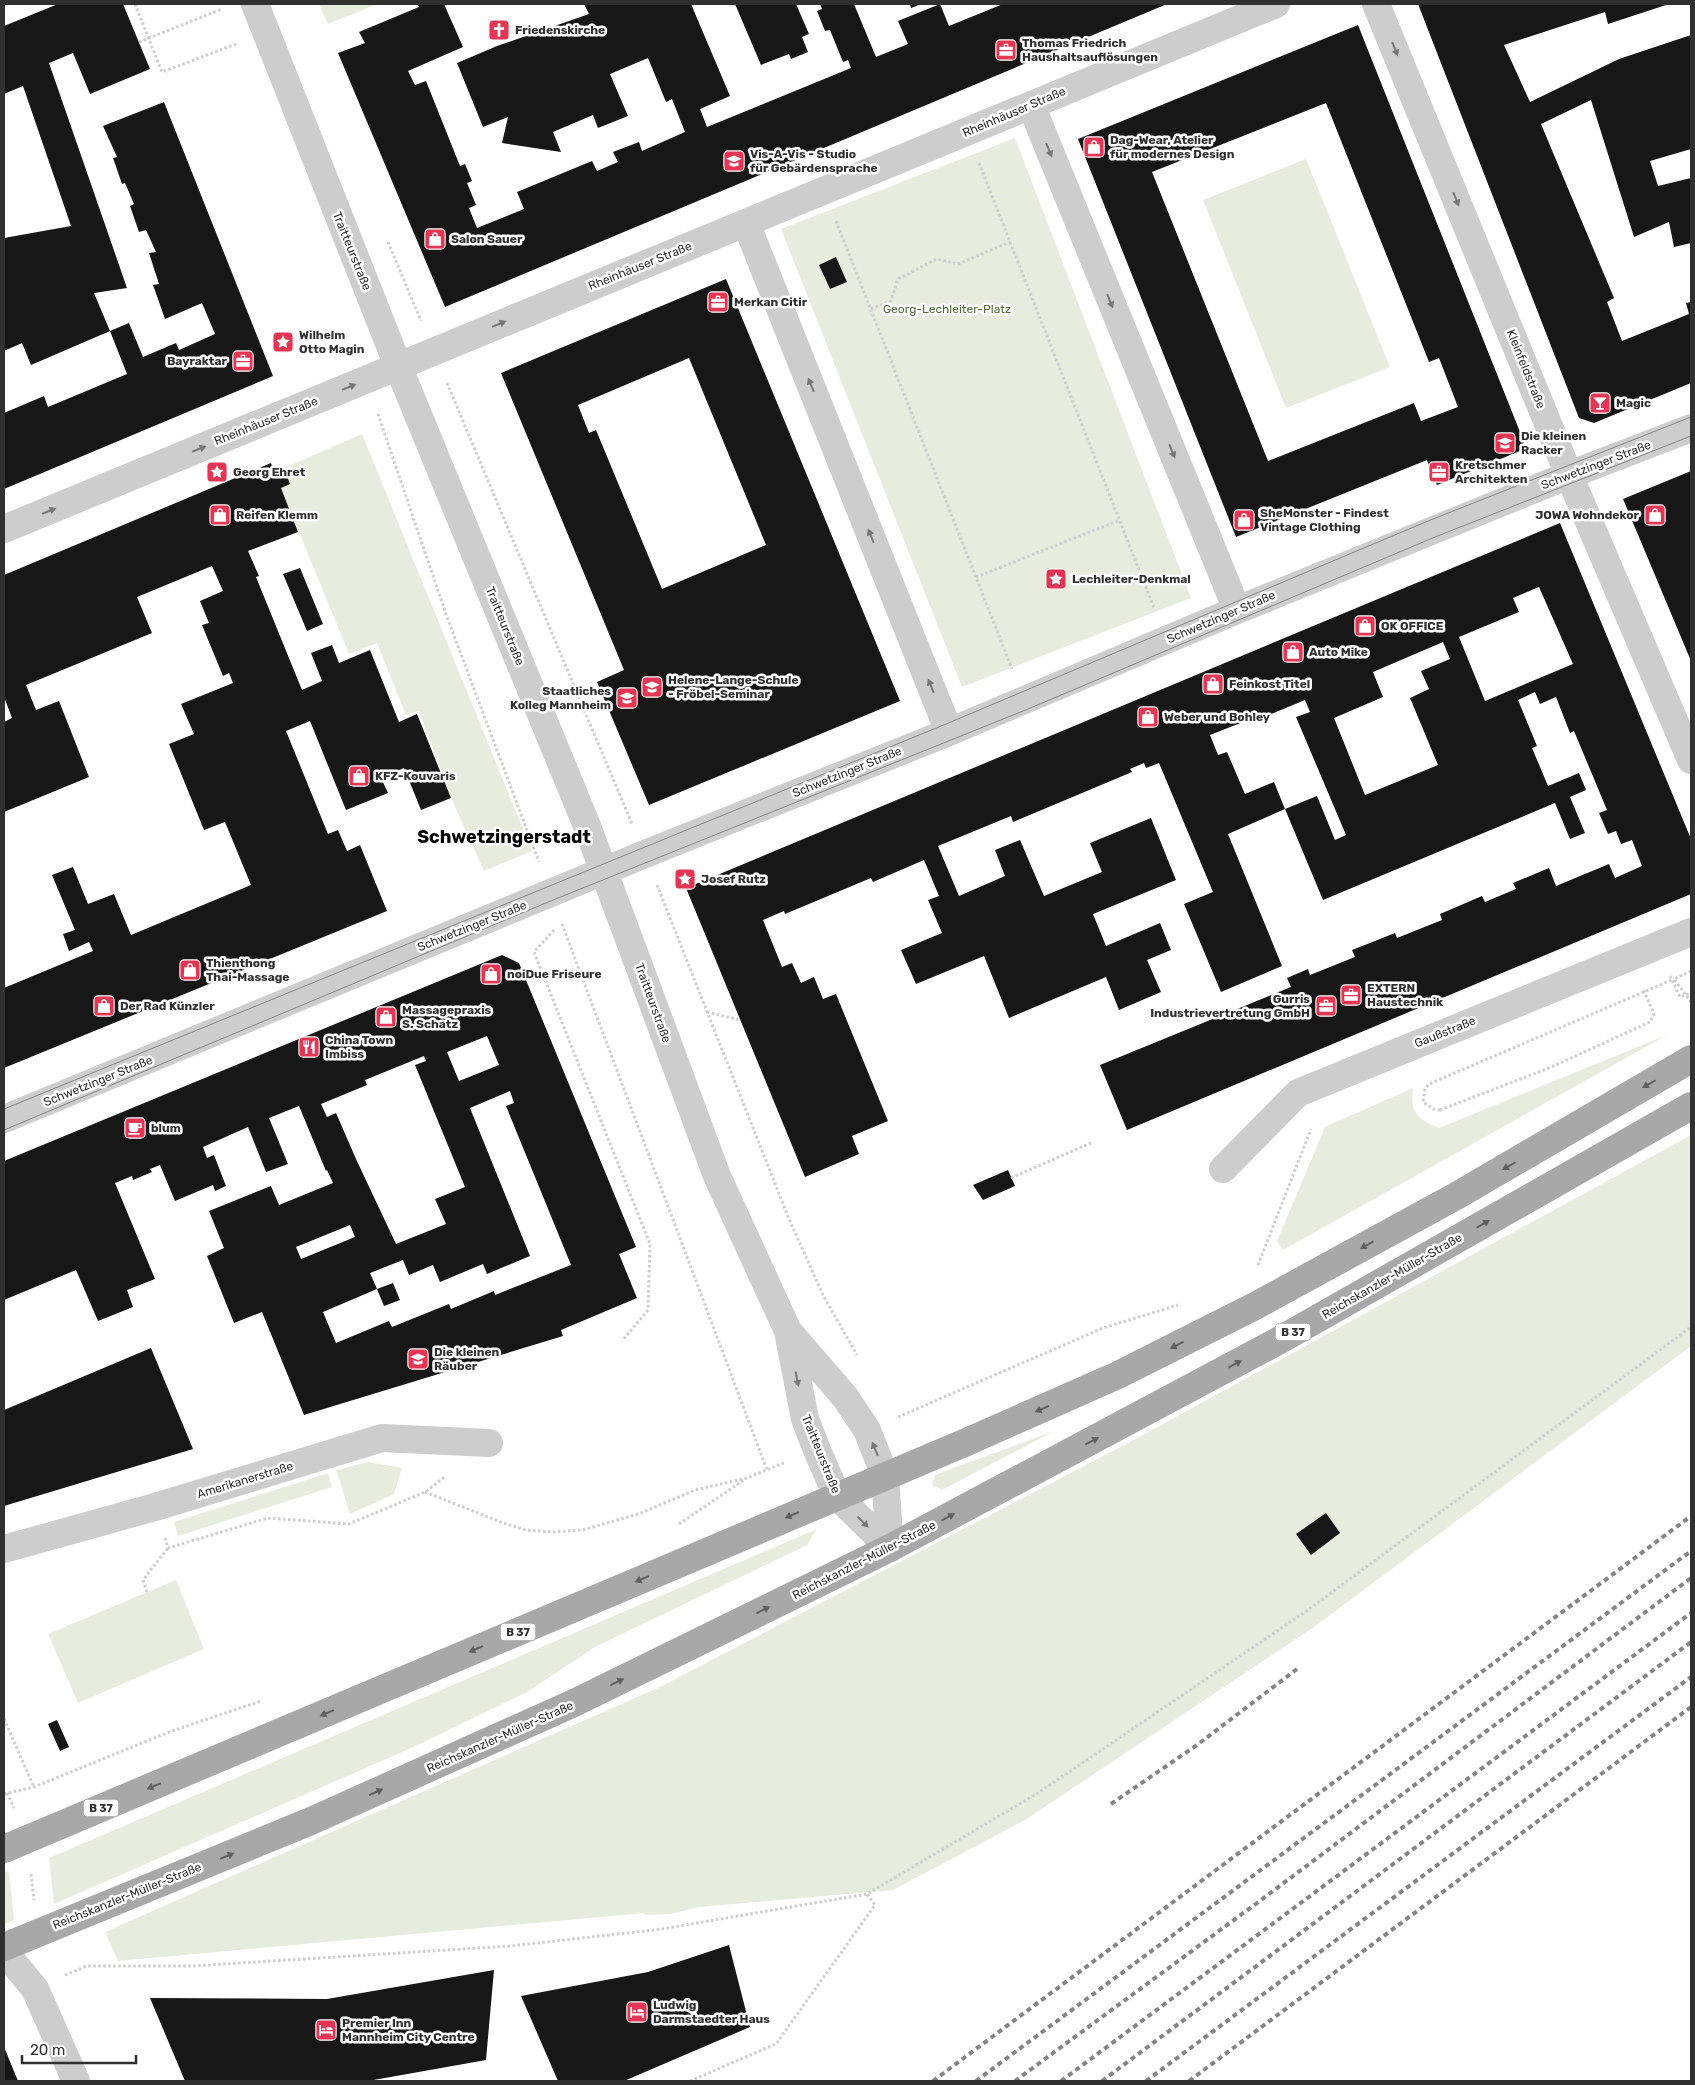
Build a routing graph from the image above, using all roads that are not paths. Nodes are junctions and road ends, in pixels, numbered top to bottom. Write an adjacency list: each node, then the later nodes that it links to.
1 (254, 4): 6 (street, Traitteurstraße)
2 (1276, 4): 4 (street, Rheinhäuser Straße)
3 (1376, 4): 8 (street, Kleinfeldstraße, one-way to 8)
4 (1031, 105): 5 (street, Rheinhäuser Straße); 10 (street, one-way to 10)
5 (746, 223): 6 (street, Rheinhäuser Straße, one-way to 5); 11 (street, one-way to 5)
6 (398, 366): 9 (street, Rheinhäuser Straße, one-way to 6); 13 (street, Traitteurstraße)
7 (1691, 428): 8 (street, Schwetzinger Straße)
8 (1570, 475): 10 (street, Schwetzinger Straße); 12 (street, Kleinfeldstraße)
9 (4, 529)
10 (1237, 610): 11 (street, Schwetzinger Straße)
11 (950, 732): 13 (street, Schwetzinger Straße)
12 (1691, 760)
13 (604, 871): 17 (street, Schwetzinger Straße); 19 (street, Traitteurstraße)
14 (1691, 932): 18 (street, Gaußstraße)
15 (1691, 1059): 21 (main road, B 37, one-way to 21)
16 (1691, 1106): 23 (main road, Reichskanzler-Müller-Straße / B 37, one-way to 16)
17 (4, 1120)
18 (1222, 1169)
19 (788, 1331): 21 (street, Traitteurstraße, one-way to 19); 22 (street, Traitteurstraße, one-way to 22)
20 (490, 1443): 24 (street, Amerikanerstraße)
21 (885, 1476): 22 (main road, B 37); 23 (street, Traitteurstraße)
22 (836, 1496): 23 (street, Traitteurstraße, one-way to 23); 25 (main road, B 37, one-way to 25)
23 (890, 1548): 26 (main road, Reichskanzler-Müller-Straße / B 37, one-way to 23)
24 (4, 1549)
25 (15, 1844)
26 (4, 1947)
27 (4, 1952): 28 (street)
28 (76, 2081)

